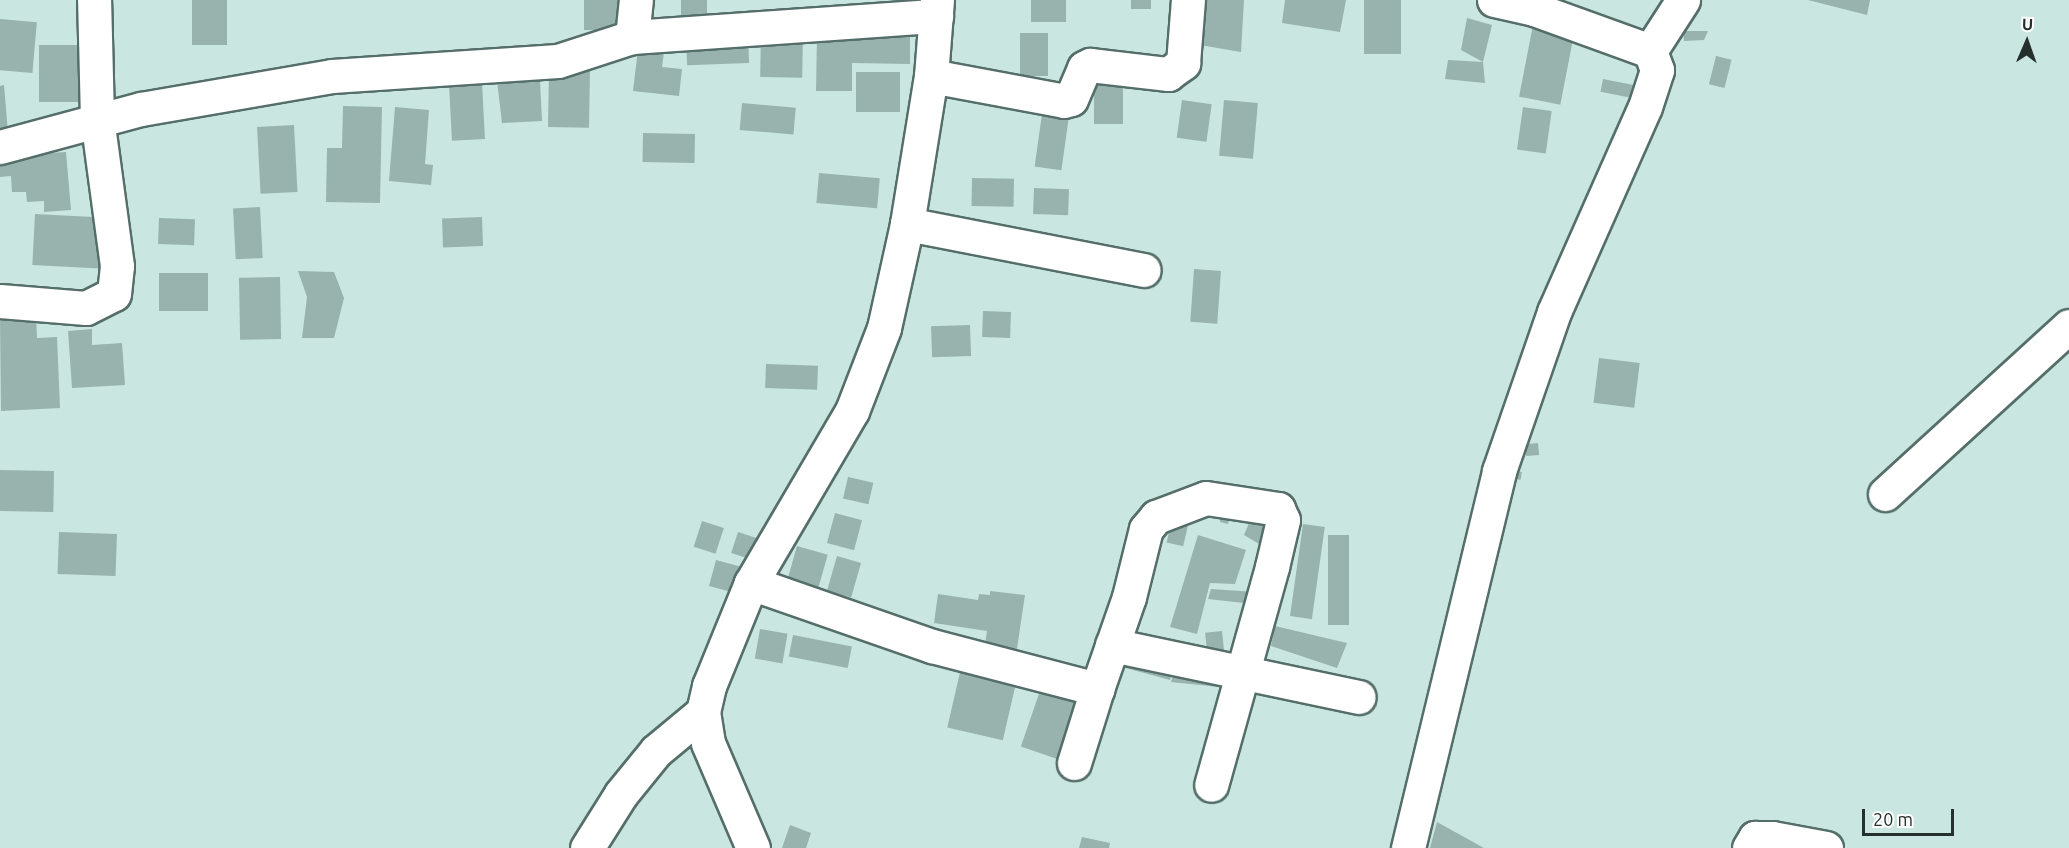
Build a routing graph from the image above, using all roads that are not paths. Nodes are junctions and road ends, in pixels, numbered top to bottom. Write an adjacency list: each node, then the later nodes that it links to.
1 (94, 0): 10 (street)
2 (636, 0): 7 (street)
3 (1188, 0): 9 (street)
4 (1494, 0): 8 (street)
5 (1683, 0): 8 (street)
6 (937, 8): 7 (street); 9 (street)
7 (632, 37): 10 (street)
8 (1650, 51): 27 (street)
9 (931, 76): 12 (street)
10 (97, 118): 11 (street); 14 (street)
11 (0, 147)
12 (907, 224): 13 (street); 17 (street)
13 (1144, 270)
14 (0, 301)
15 (2069, 326): 16 (street)
16 (1885, 494)
17 (751, 583): 20 (street); 22 (street)
18 (1112, 645): 19 (street); 19 (street); 20 (street)
19 (1244, 673): 21 (street); 24 (street)
20 (1097, 689): 23 (street)
21 (1359, 697)
22 (703, 712): 25 (street); 26 (street)
23 (1074, 763)
24 (1211, 785)
25 (587, 848)
26 (753, 848)
27 (1408, 848)
28 (1749, 848): 29 (street)
29 (1826, 848)

